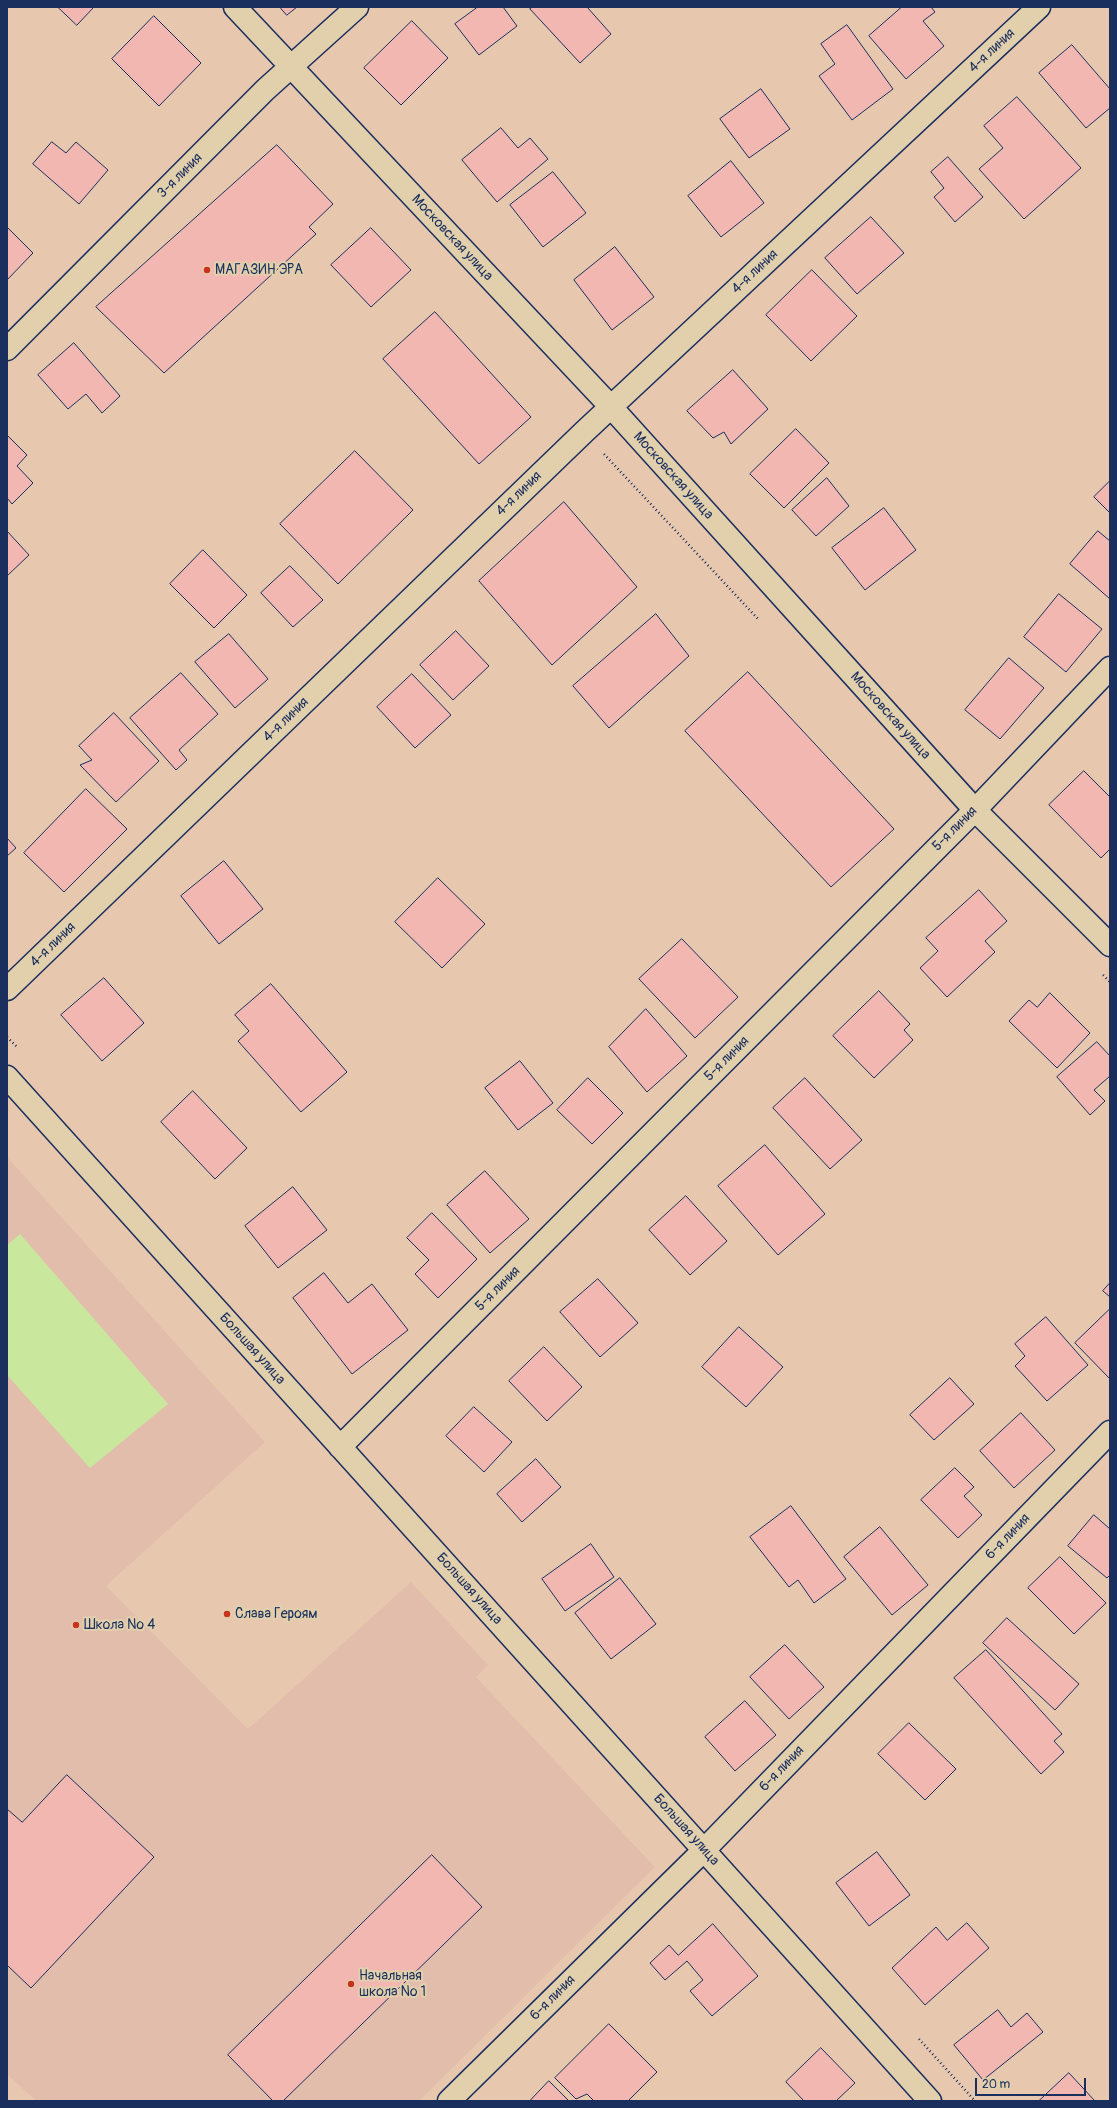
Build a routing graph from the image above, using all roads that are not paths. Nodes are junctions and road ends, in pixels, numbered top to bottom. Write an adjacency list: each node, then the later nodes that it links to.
1 (235, 7): 4 (street, Московская улица)
2 (356, 7): 4 (street, 3-я линия)
3 (1039, 7): 6 (street, 4-я линия)
4 (291, 66): 5 (street, 3-я линия); 6 (street, Московская улица)
5 (7, 349)
6 (612, 408): 8 (street, Московская улица); 10 (street, 4-я линия)
7 (1110, 668): 8 (street, 5-я линия)
8 (975, 810): 9 (street, Московская улица); 13 (street, 5-я линия)
9 (1110, 945)
10 (7, 989)
11 (7, 1078): 13 (street, Большая улица)
12 (1110, 1432): 14 (street, 6-я линия)
13 (340, 1447): 14 (street, Большая улица)
14 (704, 1850): 15 (street, 6-я линия); 16 (street, Большая улица)
15 (449, 2101)
16 (930, 2101)

